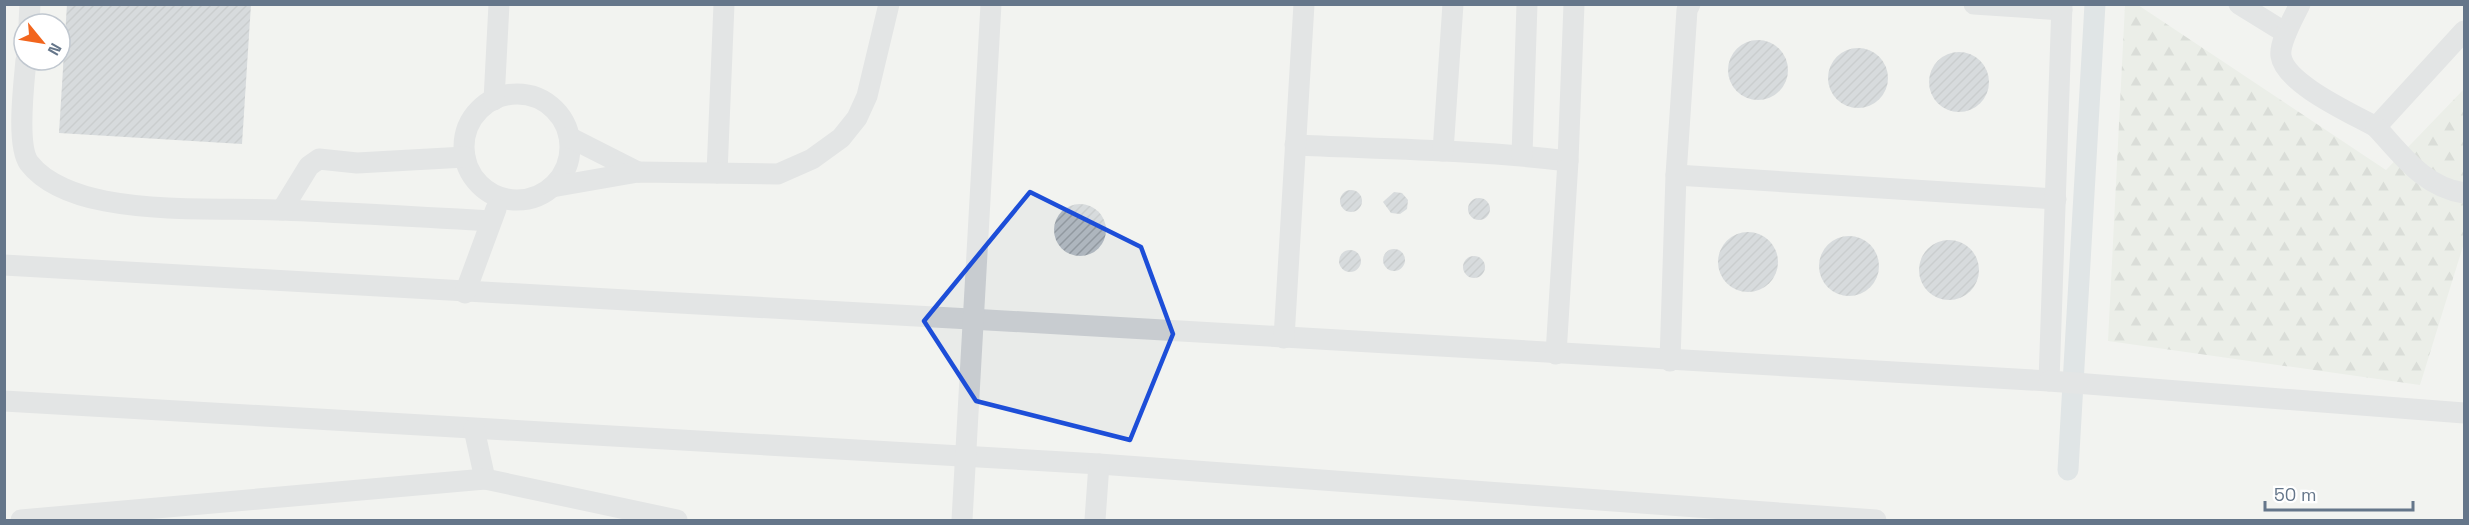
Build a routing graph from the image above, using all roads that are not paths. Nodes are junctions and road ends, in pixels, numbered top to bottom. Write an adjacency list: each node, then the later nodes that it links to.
1 (499, 4): 17 (lane)
2 (724, 4): 26 (lane)
3 (889, 4): 26 (lane)
4 (991, 4): 36 (lane)
5 (1304, 4): 20 (lane)
6 (1453, 4): 21 (lane)
7 (1527, 4): 22 (lane)
8 (1574, 4): 24 (lane)
9 (1690, 4): 27 (lane)
10 (1974, 4): 13 (lane)
11 (2239, 4): 15 (lane)
12 (2300, 4): 15 (lane)
13 (2062, 7): 31 (lane)
14 (2464, 31): 18 (lane)
15 (2286, 33): 18 (lane)
16 (25, 72): 32 (lane)
17 (494, 100): 19 (lane); 23 (lane)
18 (2376, 127): 29 (lane)
19 (569, 137): 25 (lane); 28 (lane)
20 (1295, 145): 21 (lane); 37 (lane)
21 (1443, 151): 22 (lane)
22 (1522, 156): 24 (lane)
23 (465, 158): 30 (lane); 32 (lane)
24 (1568, 161): 38 (lane)
25 (638, 172): 26 (lane); 28 (lane)
26 (717, 173)
27 (1676, 175): 31 (lane); 39 (lane)
28 (552, 188): 30 (lane)
29 (2464, 193)
30 (500, 198): 33 (lane)
31 (2056, 199): 40 (lane)
32 (282, 210): 33 (lane)
33 (491, 221): 35 (lane)
34 (4, 265): 35 (lane)
35 (465, 293): 36 (lane)
36 (974, 319): 37 (lane); 44 (lane)
37 (1284, 338): 38 (lane)
38 (1556, 354): 39 (lane)
39 (1670, 361): 40 (lane)
40 (2049, 381): 42 (lane)
41 (4, 401): 43 (lane)
42 (2464, 413)
43 (474, 429): 44 (lane); 46 (lane)
44 (966, 458): 45 (lane); 49 (lane)
45 (1099, 464): 50 (lane); 51 (lane)
46 (485, 479): 47 (lane); 48 (lane)
47 (21, 520)
48 (677, 520)
49 (962, 520)
50 (1095, 520)
51 (1876, 520)

